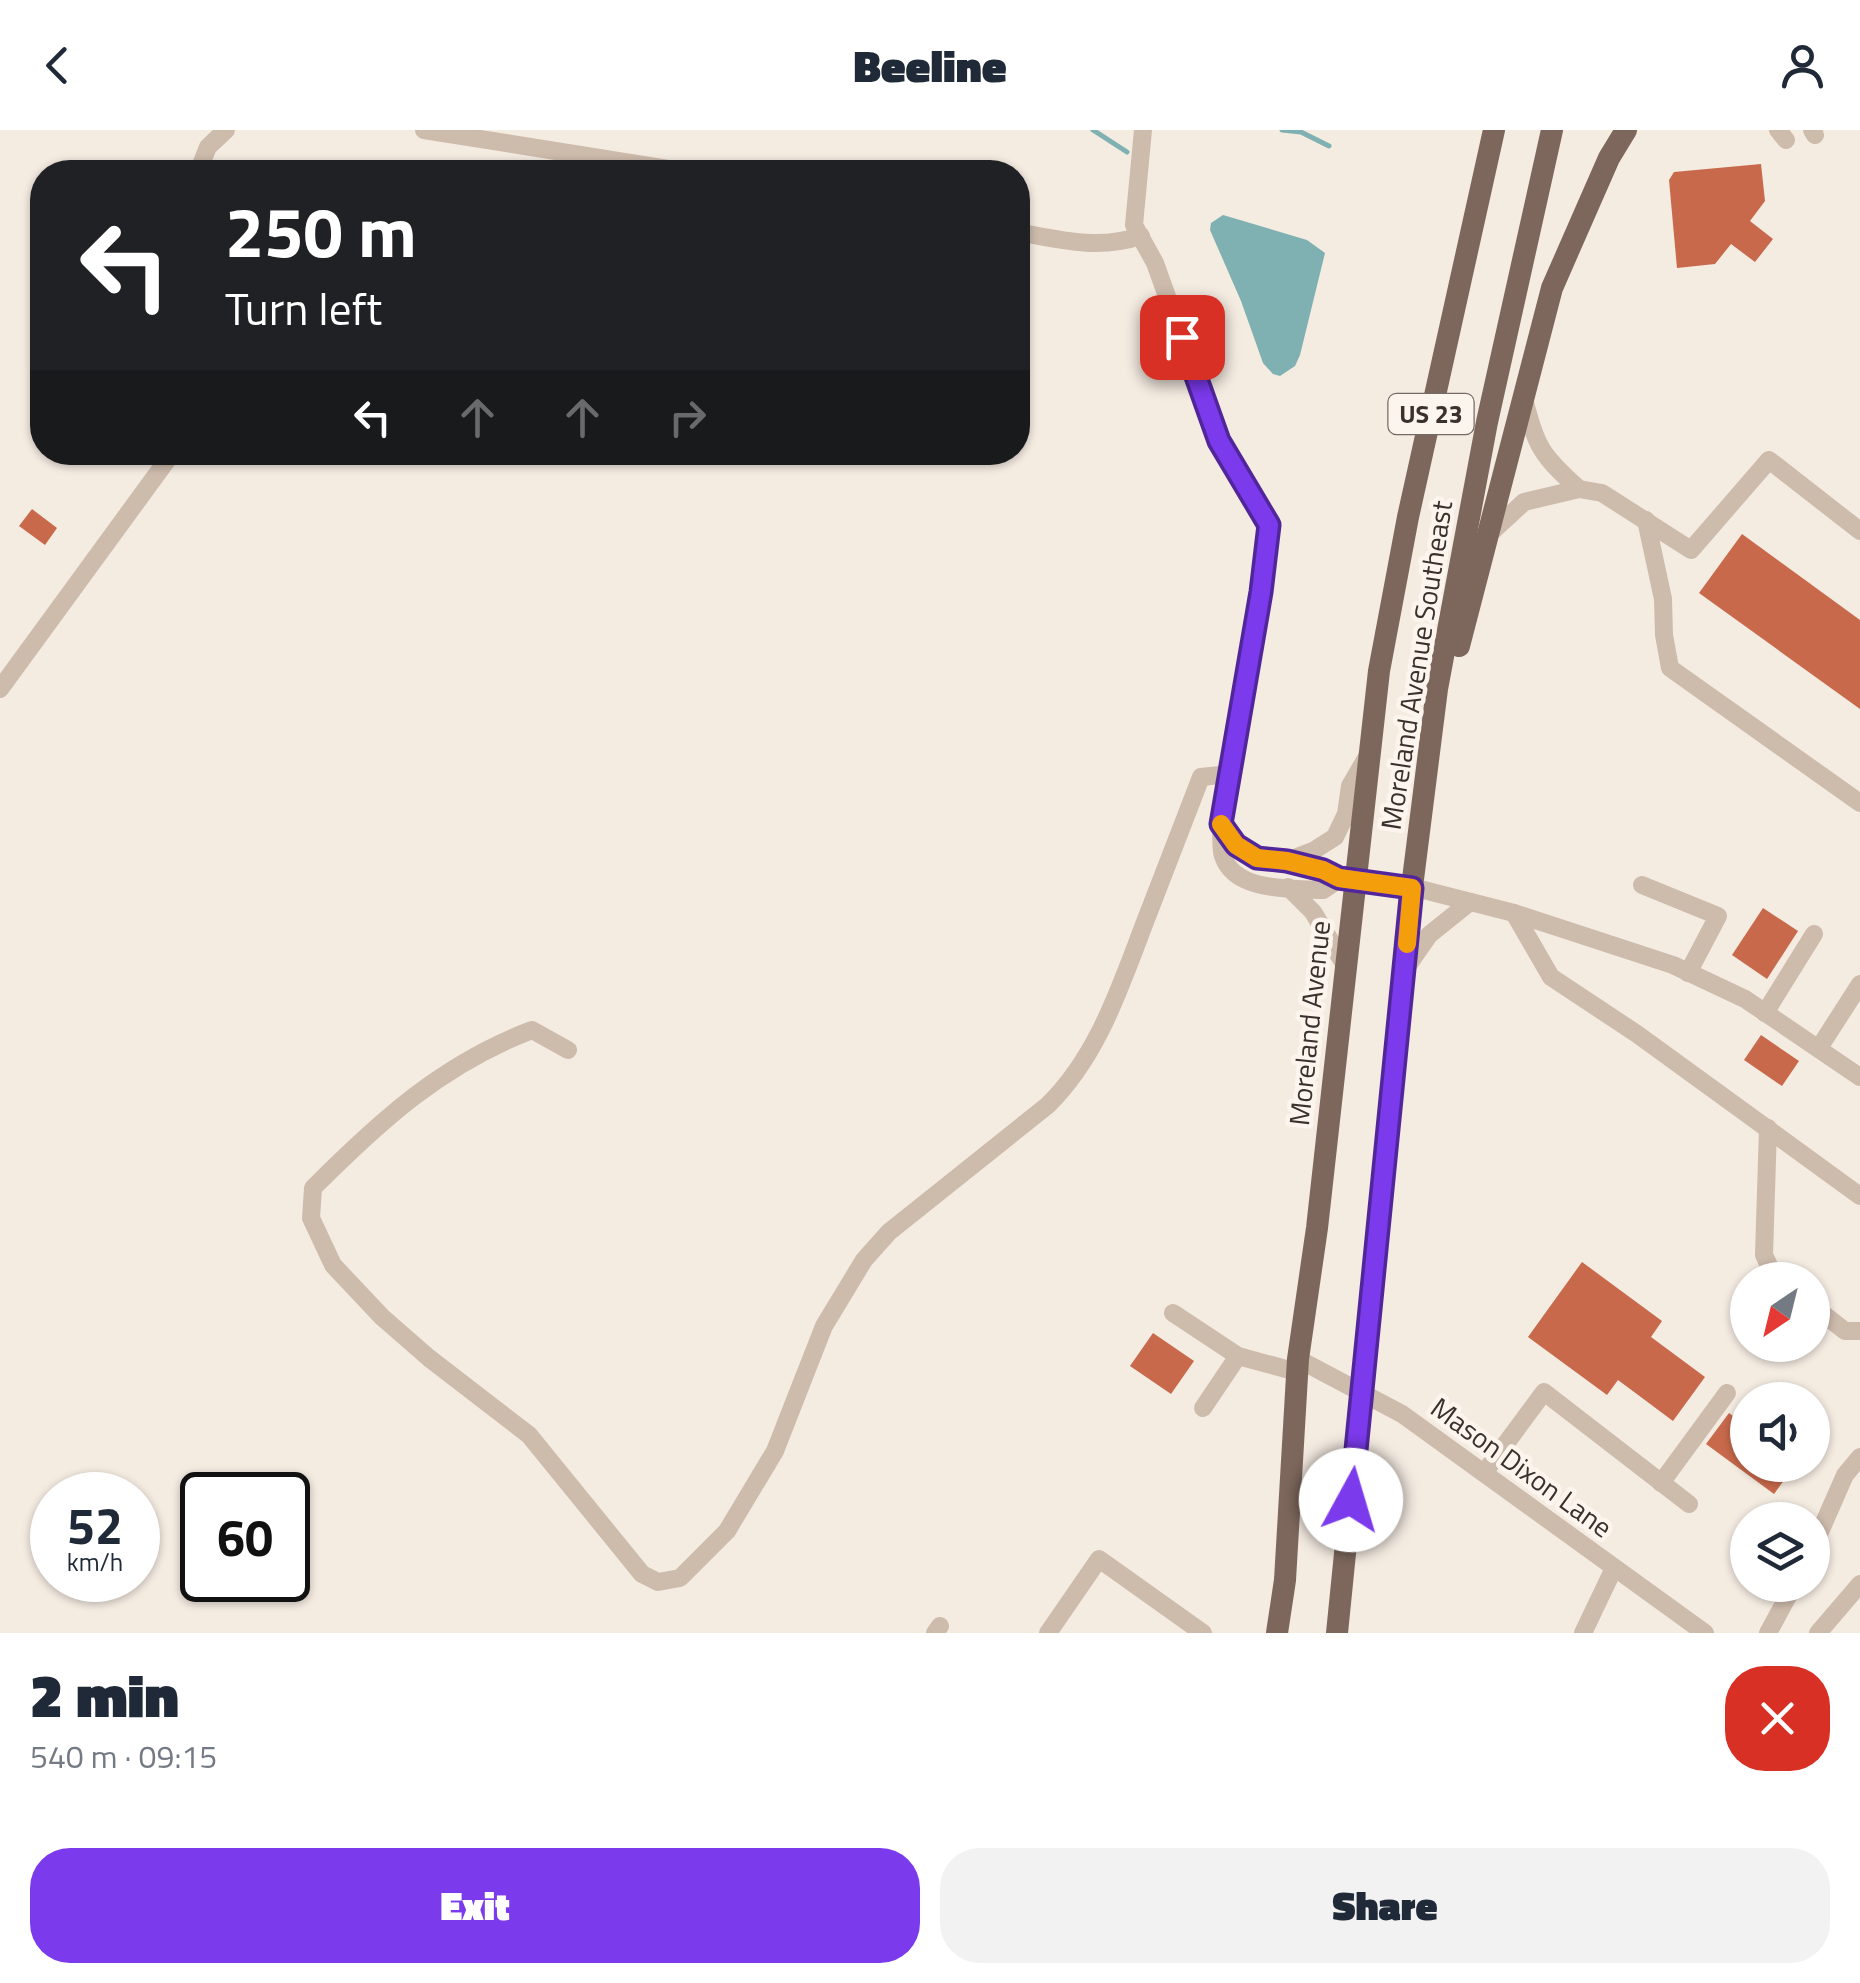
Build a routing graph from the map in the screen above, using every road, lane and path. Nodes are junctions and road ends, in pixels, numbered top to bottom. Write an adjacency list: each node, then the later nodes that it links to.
1 (226, 130): 7 (street)
2 (424, 130): 8 (street)
3 (1142, 130): 10 (street)
4 (1494, 130): 19 (main road, Moreland Avenue / US 23)
5 (1552, 130): 18 (main road, Moreland Avenue Southeast / US 23)
6 (1626, 130): 11 (main road)
7 (203, 160)
8 (612, 160)
9 (1030, 234): 10 (street)
10 (1140, 236): 20 (street)
11 (1524, 396): 13 (street); 16 (main road)
12 (164, 465): 17 (street)
13 (1580, 489): 14 (street); 16 (street)
14 (1646, 520): 15 (street); 21 (street)
15 (1860, 531)
16 (1488, 535): 18 (main road)
17 (0, 689)
18 (1437, 689): 27 (main road, Moreland Avenue Southeast / US 23)
19 (1370, 750): 23 (street); 24 (main road, Moreland Avenue / US 23)
20 (1230, 774): 22 (street); 37 (street)
21 (1860, 803)
22 (1221, 824): 23 (street); 26 (street)
23 (1279, 861): 24 (street)
24 (1347, 880): 26 (street); 27 (main road); 31 (main road, Moreland Avenue / US 23)
25 (1642, 885): 32 (street)
26 (1288, 887): 31 (street)
27 (1412, 888): 28 (street); 33 (main road, Moreland Avenue Southeast / US 23)
28 (1470, 902): 29 (street); 33 (street)
29 (1514, 913): 32 (street); 39 (street)
30 (1814, 934): 35 (street)
31 (1346, 967): 46 (main road, Moreland Avenue / US 23)
32 (1688, 972): 35 (street)
33 (1404, 973): 47 (main road, Moreland Avenue Southeast / US 23)
34 (1860, 984): 36 (street)
35 (1765, 1013): 36 (street)
36 (1819, 1048): 38 (street)
37 (568, 1050)
38 (1860, 1077)
39 (1768, 1128): 40 (street); 41 (street)
40 (1860, 1196)
41 (1767, 1262)
42 (1174, 1312): 45 (street, Mason Dixon Lane)
43 (1830, 1320): 44 (street)
44 (1860, 1331)
45 (1238, 1356): 46 (street, Mason Dixon Lane); 49 (street)
46 (1298, 1365): 47 (street, Mason Dixon Lane); 61 (main road, Moreland Avenue / US 23)
47 (1362, 1393): 51 (street, Mason Dixon Lane); 62 (main road, Moreland Avenue Southeast / US 23)
48 (1727, 1393): 52 (street)
49 (1204, 1408)
50 (1860, 1457): 54 (street)
51 (1484, 1473): 52 (street); 55 (street, Mason Dixon Lane)
52 (1661, 1482): 53 (street)
53 (1689, 1504)
54 (1830, 1509)
55 (1614, 1568): 58 (street, Mason Dixon Lane); 63 (street)
56 (1860, 1584): 65 (street)
57 (1785, 1602): 64 (street)
58 (1698, 1631)
59 (1048, 1633): 60 (street)
60 (1203, 1633)
61 (1278, 1633)
62 (1337, 1633)
63 (1584, 1633)
64 (1768, 1633)
65 (1818, 1633)

